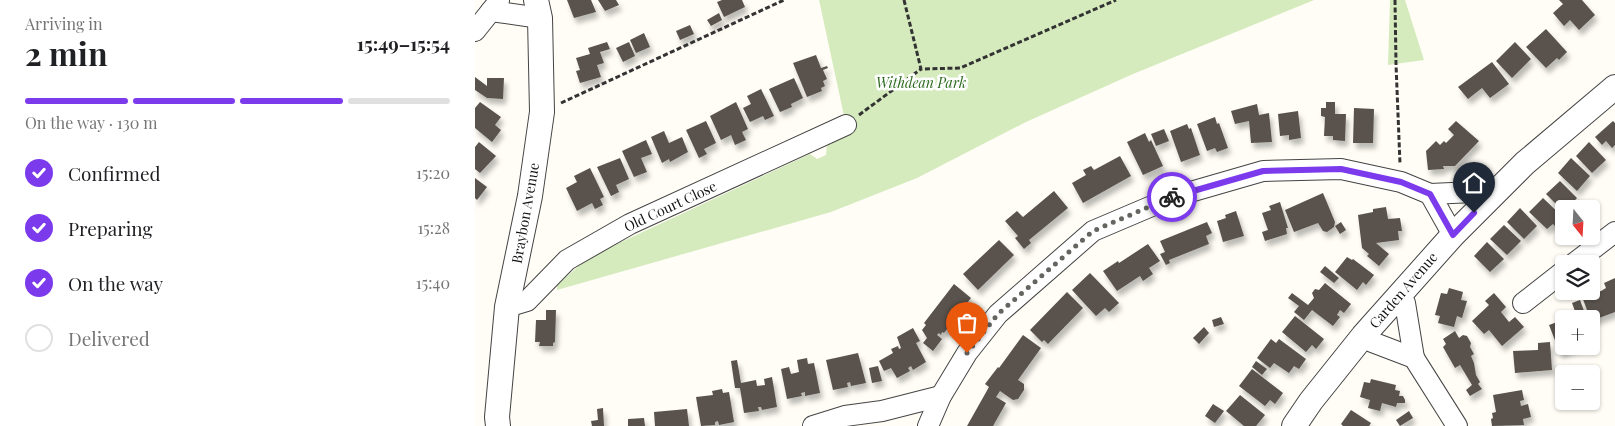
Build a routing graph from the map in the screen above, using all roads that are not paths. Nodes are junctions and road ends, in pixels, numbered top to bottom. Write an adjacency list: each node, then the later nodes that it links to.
1 (496, 5): 2 (street); 3 (street)
2 (538, 9): 14 (street, Braybon Avenue)
3 (475, 31)
4 (1615, 87): 6 (street, Carden Avenue)
5 (846, 125): 14 (street, Old Court Close)
6 (1496, 191): 7 (street); 9 (street, Carden Avenue)
7 (1430, 194): 9 (street); 17 (street)
8 (1615, 232): 10 (street)
9 (1453, 235): 12 (street, Carden Avenue)
10 (1585, 255)
11 (1555, 278): 13 (street)
12 (1399, 294): 15 (street, Carden Avenue); 16 (street)
13 (1523, 303)
14 (507, 307): 19 (street, Braybon Avenue)
15 (1363, 336): 16 (street); 22 (street, Carden Avenue)
16 (1414, 358): 23 (street)
17 (941, 396): 18 (street); 21 (street)
18 (887, 419): 20 (street)
19 (498, 426)
20 (813, 426)
21 (928, 426)
22 (1294, 426)
23 (1457, 426)

